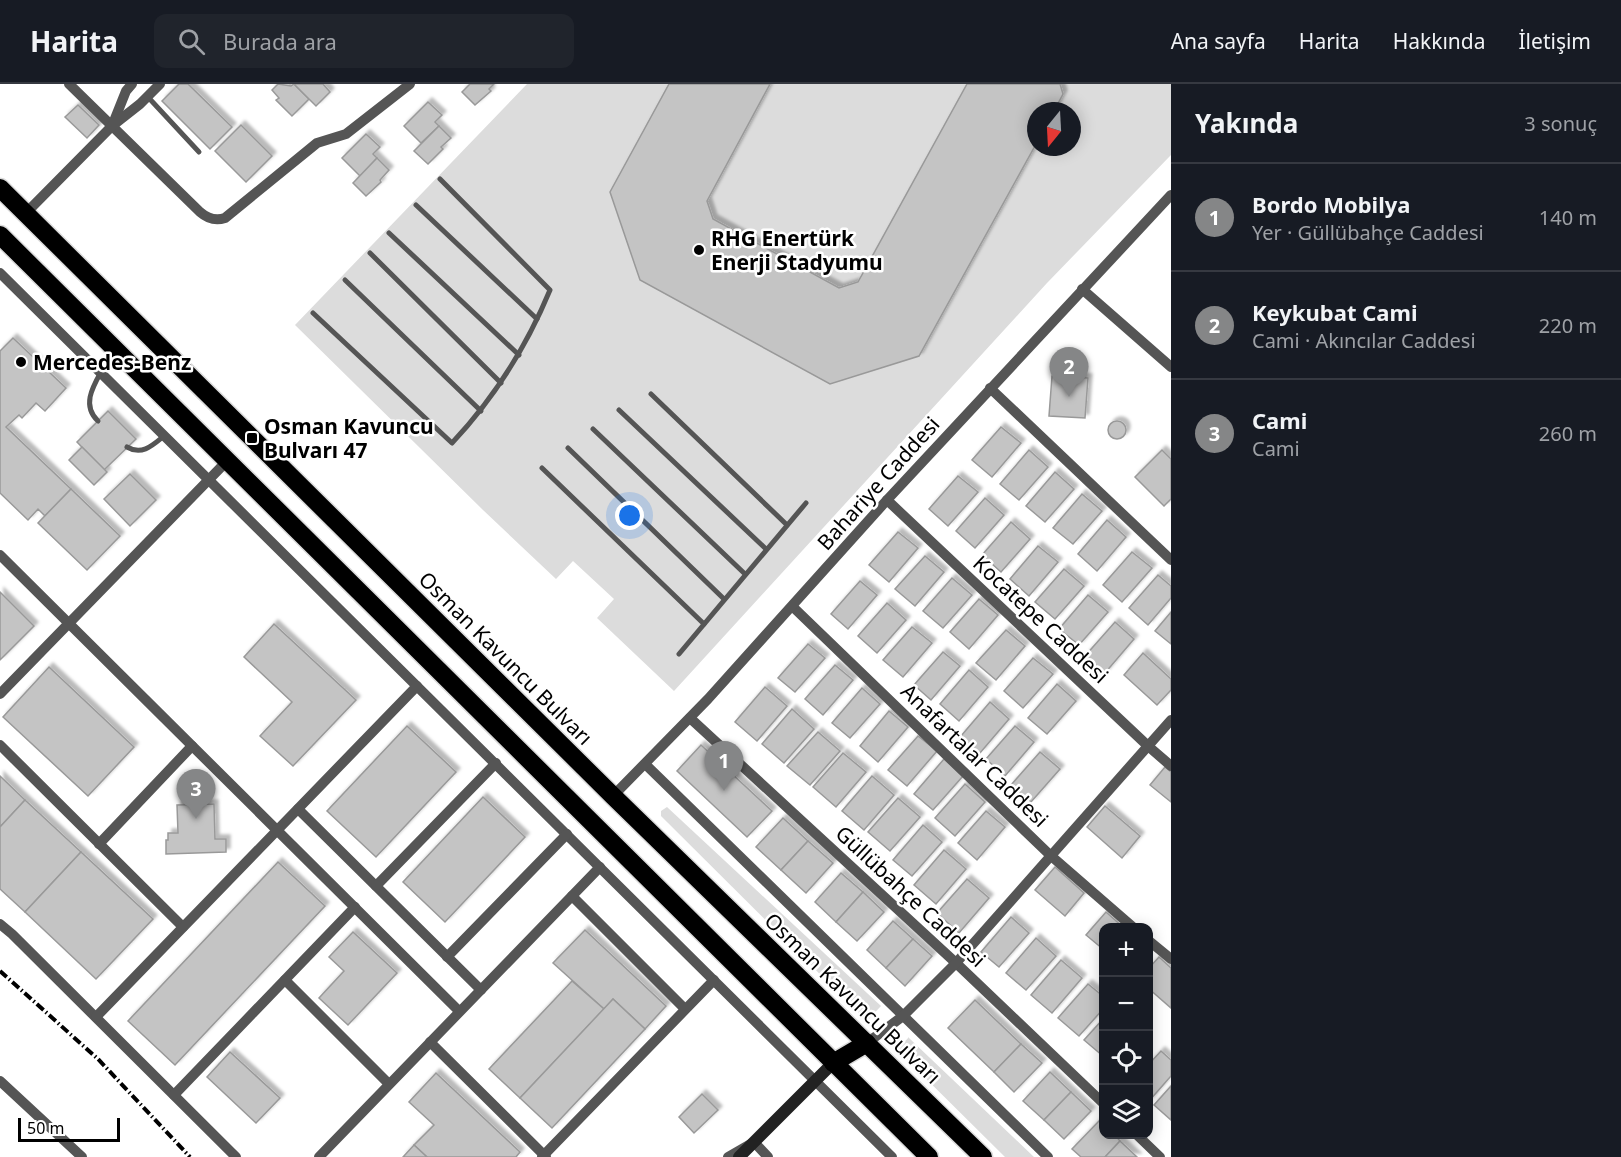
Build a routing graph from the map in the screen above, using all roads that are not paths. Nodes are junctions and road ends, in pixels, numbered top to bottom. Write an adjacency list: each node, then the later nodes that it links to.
1 (69, 84): 6 (street)
2 (132, 84): 6 (street)
3 (160, 84): 5 (street)
4 (410, 84): 6 (street)
5 (147, 96): 6 (street); 7 (lane)
6 (112, 126): 12 (street)
7 (199, 152)
8 (440, 179): 20 (lane)
9 (0, 188): 12 (highway, Osman Kavuncu Bulvarı)
10 (1171, 195): 18 (street, Bahariye Caddesi)
11 (416, 205): 20 (lane)
12 (26, 213): 59 (highway, Osman Kavuncu Bulvarı)
13 (389, 233): 21 (lane)
14 (0, 236): 34 (highway)
15 (370, 253): 24 (lane)
16 (0, 273): 23 (street)
17 (345, 280): 28 (lane)
18 (1082, 289): 22 (street); 25 (street, Bahariye Caddesi)
19 (313, 314): 28 (lane)
20 (537, 319): 21 (lane)
21 (519, 355): 24 (lane)
22 (1171, 368)
23 (101, 372): 29 (lane); 31 (street)
24 (501, 383): 28 (lane)
25 (990, 388): 37 (street, Bahariye Caddesi); 42 (street)
26 (651, 394): 39 (lane)
27 (619, 410): 40 (lane)
28 (481, 411)
29 (98, 421)
30 (593, 429): 43 (lane)
31 (165, 435): 32 (lane); 36 (street)
32 (127, 447)
33 (568, 448): 44 (lane)
34 (227, 461): 36 (street); 85 (highway)
35 (542, 468): 47 (lane)
36 (209, 479): 46 (street); 49 (street)
37 (886, 500): 45 (street, Bahariye Caddesi); 55 (street, Kocatepe Caddesi)
38 (806, 502): 39 (lane)
39 (786, 525): 40 (lane)
40 (766, 549): 43 (lane)
41 (0, 555): 46 (street)
42 (1171, 560)
43 (745, 574): 44 (lane)
44 (724, 599): 47 (lane)
45 (793, 607): 51 (street, Bahariye Caddesi); 64 (street, Anafartalar Caddesi)
46 (68, 622): 50 (street); 54 (street)
47 (704, 624): 48 (lane)
48 (679, 654)
49 (417, 686): 56 (street); 60 (street)
50 (0, 694)
51 (690, 718): 57 (street, Bahariye Caddesi); 75 (street, Güllübahçe Caddesi)
52 (1171, 720): 55 (street)
53 (0, 745): 63 (street)
54 (192, 746): 61 (street); 63 (street)
55 (1148, 746): 58 (street, Kocatepe Caddesi); 64 (street)
56 (496, 763): 62 (street); 66 (street)
57 (645, 764): 59 (street, Bahariye Caddesi); 81 (street)
58 (1171, 766)
59 (613, 796): 84 (highway, Osman Kavuncu Bulvarı)
60 (298, 808): 61 (street); 66 (street)
61 (276, 830): 68 (street); 71 (street)
62 (567, 834): 65 (street); 73 (street)
63 (99, 844): 71 (street)
64 (1050, 855): 69 (street, Anafartalar Caddesi); 75 (street)
65 (600, 867): 67 (street); 77 (street)
66 (376, 886): 73 (street)
67 (572, 896): 78 (street); 79 (street)
68 (354, 907): 76 (street); 80 (street)
69 (1129, 923)
70 (0, 924): 82 (street)
71 (183, 927): 82 (street)
72 (1153, 943): 74 (street)
73 (447, 957): 78 (street)
74 (1171, 959)
75 (956, 963): 81 (street); 90 (street, Güllübahçe Caddesi)
76 (285, 980): 88 (street); 89 (street)
77 (714, 980): 79 (street); 86 (street)
78 (481, 990): 80 (street)
79 (685, 1009): 93 (street)
80 (459, 1011): 83 (street)
81 (903, 1016): 84 (street); 103 (street)
82 (96, 1017): 89 (street)
83 (430, 1042): 88 (street); 93 (street)
84 (867, 1043): 85 (highway); 102 (highway, Osman Kavuncu Bulvarı)
85 (833, 1063): 86 (street); 101 (highway)
86 (814, 1080): 92 (street); 100 (street)
87 (0, 1081): 94 (street)
88 (389, 1084): 96 (street)
89 (174, 1095): 95 (street)
90 (1099, 1099)
91 (1141, 1139): 104 (street)
92 (753, 1142): 97 (street); 98 (street); 99 (street)
93 (544, 1156)
94 (82, 1157)
95 (236, 1157)
96 (319, 1157)
97 (728, 1157)
98 (739, 1157)
99 (768, 1157)
100 (892, 1157)
101 (929, 1157)
102 (983, 1157)
103 (1048, 1157)
104 (1160, 1157)

